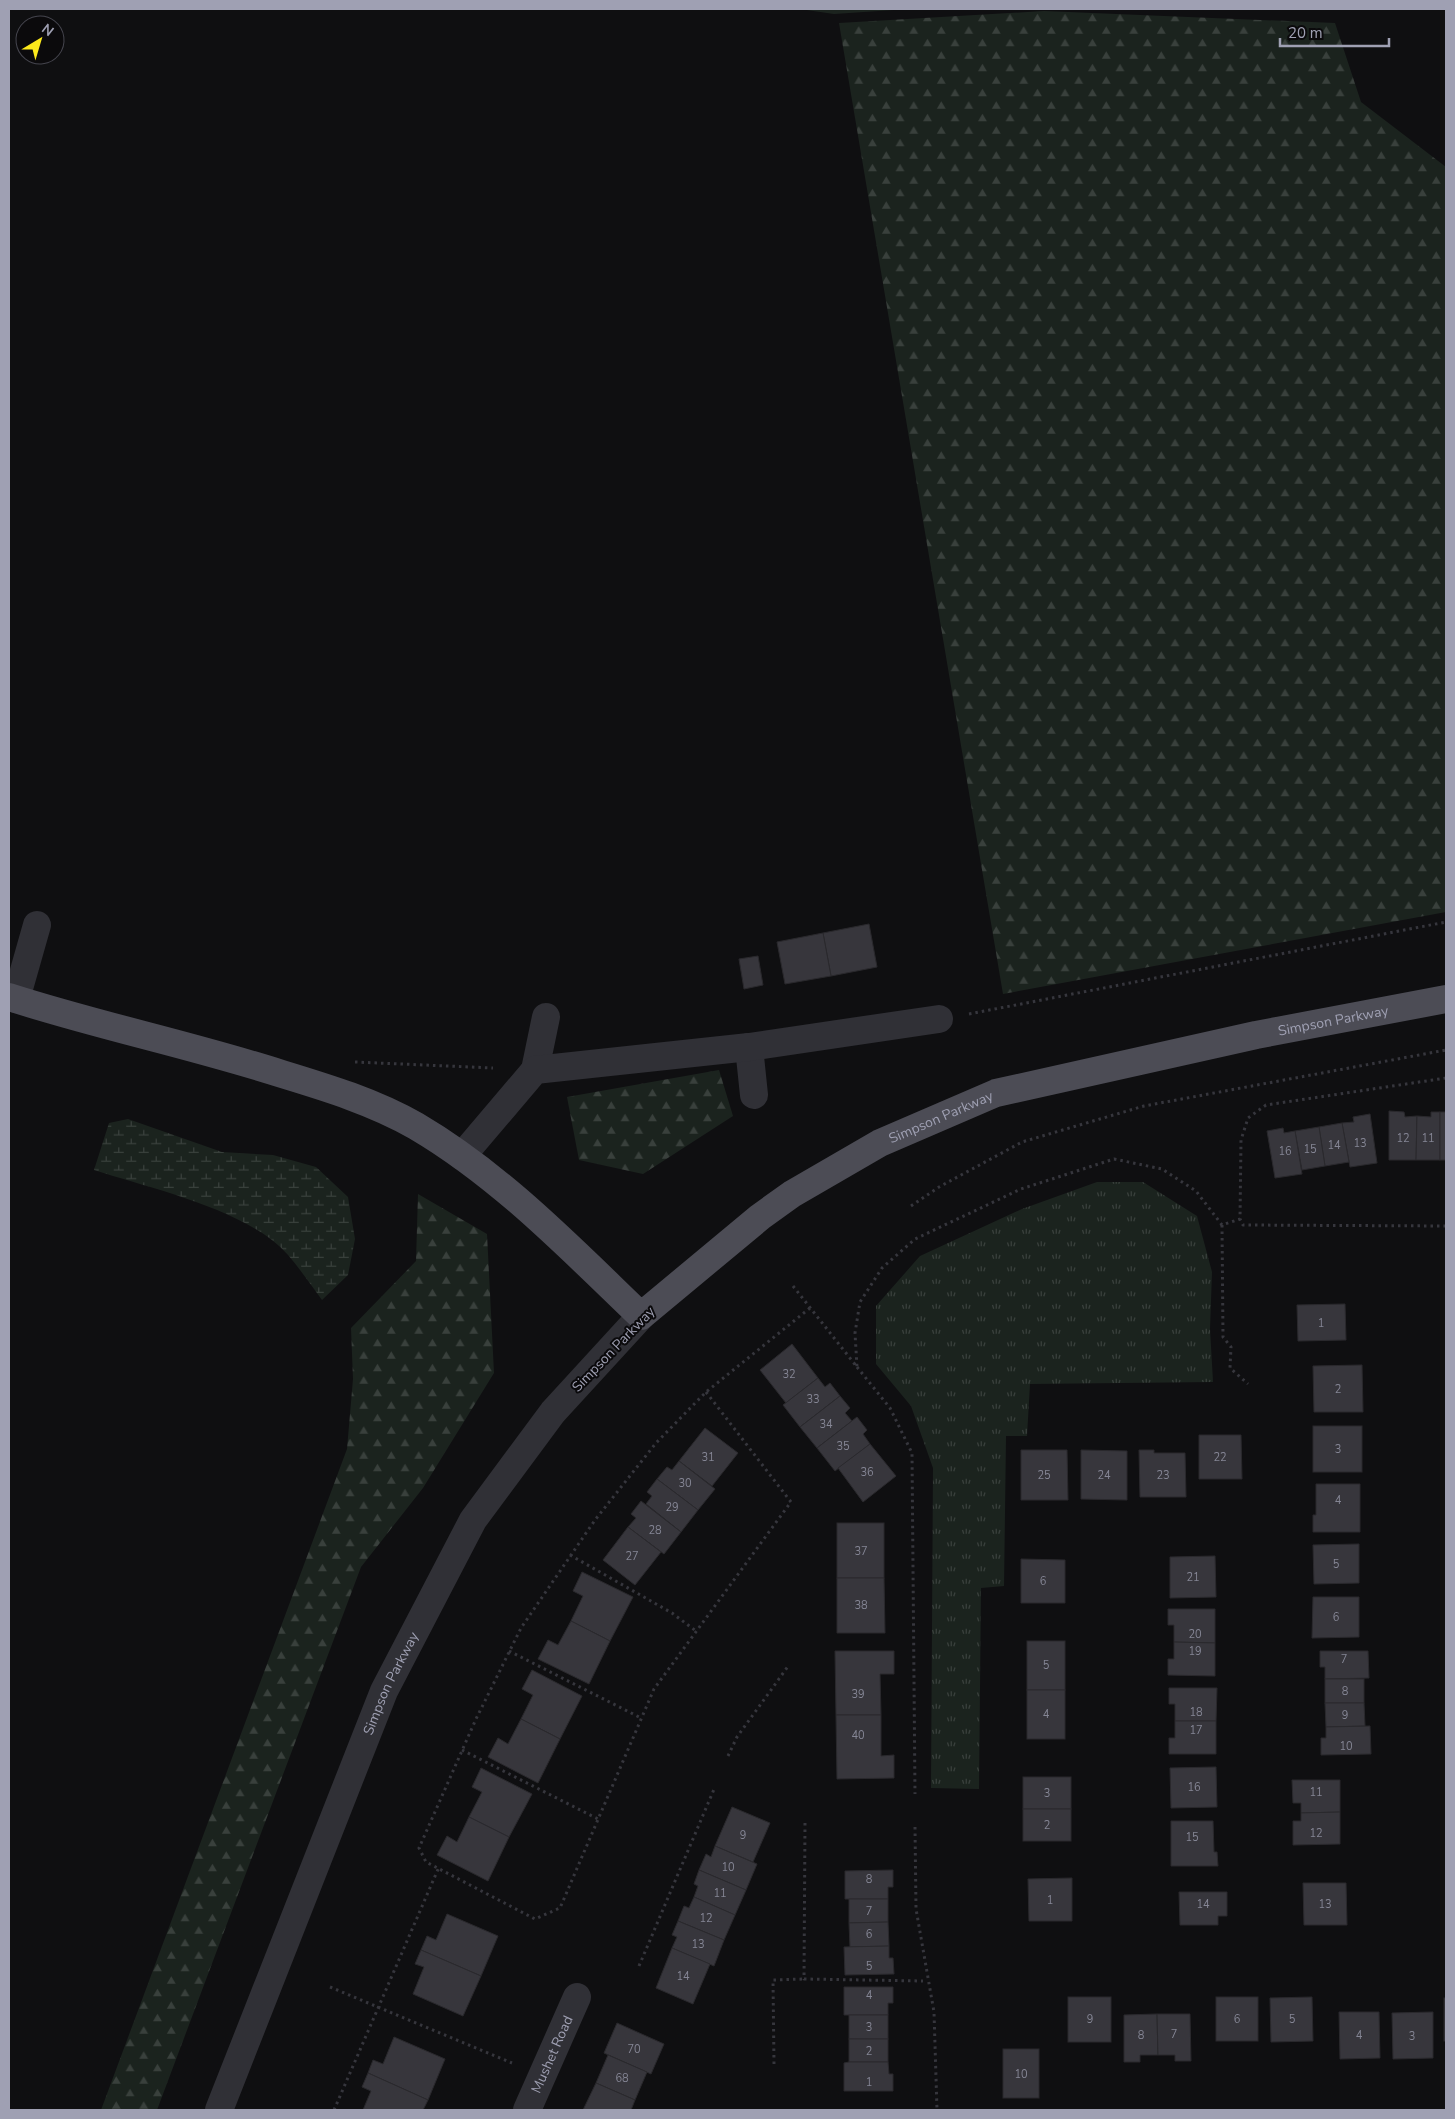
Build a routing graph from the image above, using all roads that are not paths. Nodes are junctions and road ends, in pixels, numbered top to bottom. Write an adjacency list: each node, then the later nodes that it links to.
1 (37, 925): 2 (street)
2 (12, 998): 9 (main road)
3 (1446, 999): 10 (main road, Simpson Parkway)
4 (546, 1017): 7 (street)
5 (939, 1019): 6 (street)
6 (749, 1046): 7 (street); 8 (street)
7 (535, 1070): 9 (street)
8 (754, 1095)
9 (462, 1156): 10 (main road)
10 (641, 1316): 12 (street, Simpson Parkway)
11 (577, 1997): 13 (street, Mushet Road)
12 (218, 2110)
13 (527, 2110)

